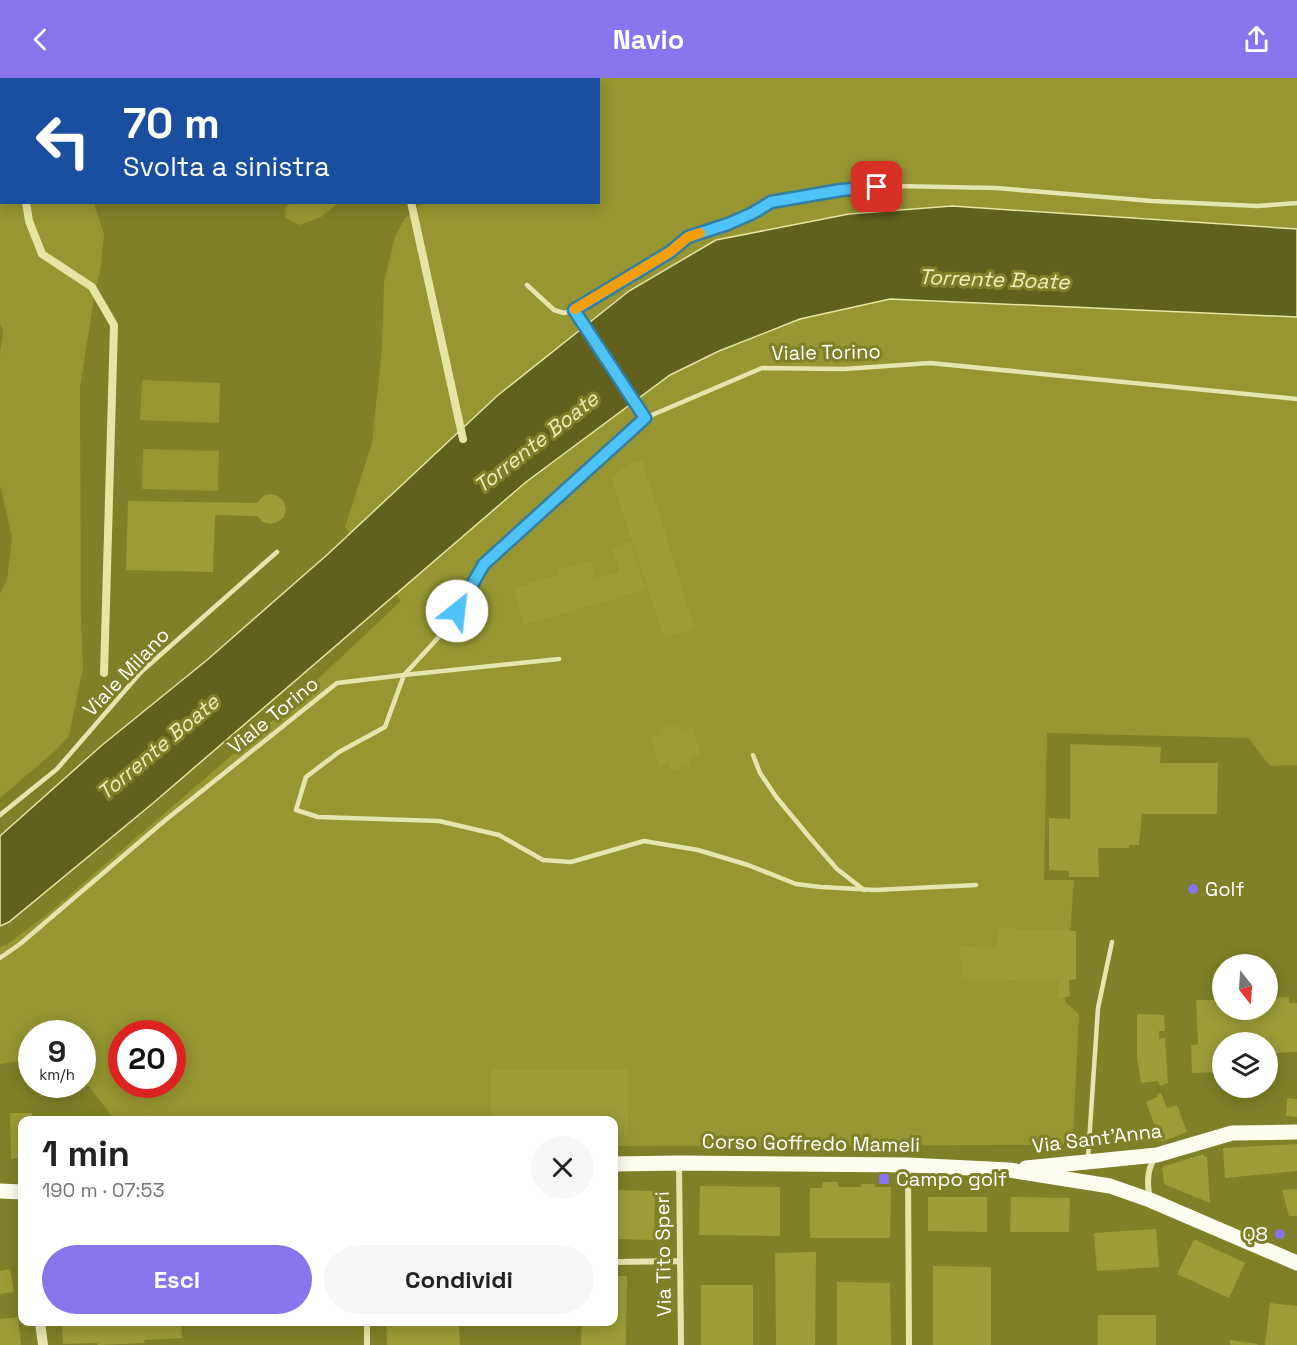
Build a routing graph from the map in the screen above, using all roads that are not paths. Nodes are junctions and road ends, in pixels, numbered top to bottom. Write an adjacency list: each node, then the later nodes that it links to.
1 (1297, 203): 3 (lane)
2 (527, 285): 3 (lane)
3 (574, 310): 5 (lane)
4 (1297, 399): 5 (lane, Viale Torino)
5 (645, 418): 8 (lane, Viale Torino)
6 (277, 552): 10 (lane, Viale Milano)
7 (559, 659): 8 (lane)
8 (404, 675): 12 (lane); 14 (lane, Viale Torino)
9 (753, 755): 12 (lane)
10 (0, 815)
11 (976, 885): 12 (lane)
12 (864, 890)
13 (1113, 942): 17 (lane)
14 (0, 958)
15 (1297, 1132): 16 (main road, Via Sant'Anna)
16 (1157, 1155): 17 (main road, Via Sant'Anna); 24 (street)
17 (1088, 1161): 21 (main road, Via Sant'Anna)
18 (679, 1162): 19 (main road, Corso Goffredo Mameli); 20 (main road, Corso Goffredo Mameli); 25 (street, Via Tito Speri)
19 (618, 1164)
20 (908, 1165): 21 (main road, Corso Goffredo Mameli); 33 (street)
21 (1009, 1170): 24 (main road)
22 (0, 1191): 23 (main road)
23 (18, 1192)
24 (1150, 1200): 27 (main road)
25 (680, 1261): 26 (street); 32 (street, Via Tito Speri)
26 (618, 1262)
27 (1297, 1263)
28 (40, 1326): 30 (street)
29 (367, 1326): 31 (street)
30 (42, 1345)
31 (367, 1345)
32 (681, 1345)
33 (909, 1345)

